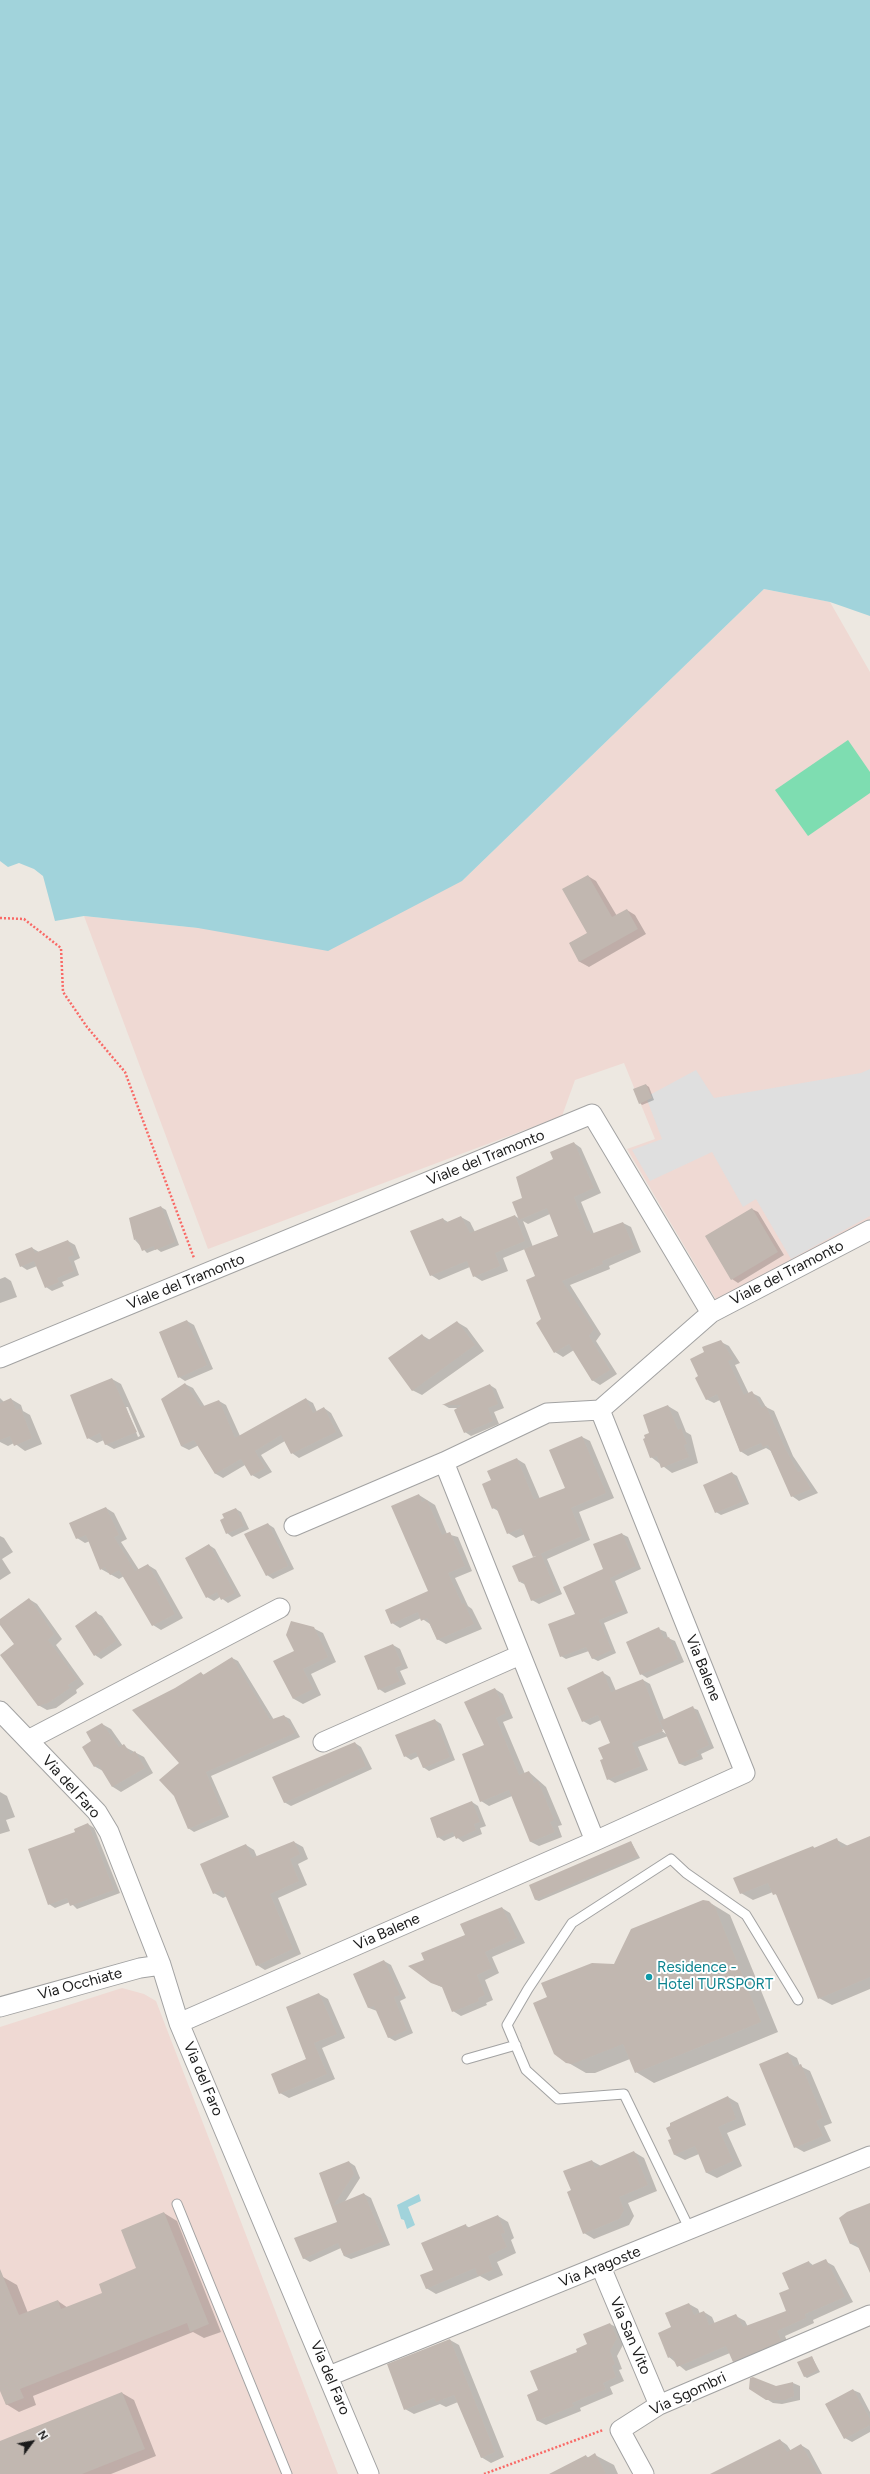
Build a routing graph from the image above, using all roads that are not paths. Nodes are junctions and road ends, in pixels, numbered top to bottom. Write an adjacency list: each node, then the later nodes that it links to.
1 (870, 1230): 2 (street, Viale del Tramonto)
2 (711, 1313): 3 (street, Viale del Tramonto); 4 (street)
3 (0, 1358)
4 (600, 1410): 5 (street); 12 (street, Via Balene)
5 (444, 1462): 6 (street); 8 (street)
6 (294, 1526)
7 (280, 1608): 10 (street)
8 (520, 1655): 11 (street); 12 (street)
9 (0, 1711): 10 (street, Via del Faro)
10 (28, 1740): 13 (street, Via del Faro)
11 (323, 1742)
12 (595, 1842): 16 (street, Via Balene)
13 (161, 1965): 15 (street, Via Occhiate); 16 (street, Via del Faro)
14 (798, 2000): 17 (lane)
15 (0, 2007)
16 (179, 2023): 24 (street, Via del Faro)
17 (516, 2045): 18 (lane); 21 (lane)
18 (467, 2059)
19 (870, 2156): 21 (street, Via Aragoste)
20 (178, 2204): 26 (lane)
21 (690, 2230): 22 (street, Via Aragoste)
22 (601, 2267): 24 (street, Via Aragoste); 25 (street, Via San Vito)
23 (870, 2315): 25 (street, Via Sgombri)
24 (329, 2376): 27 (street, Via del Faro)
25 (659, 2405): 28 (street, Via Sgombri)
26 (287, 2474)
27 (369, 2474)
28 (644, 2474)

